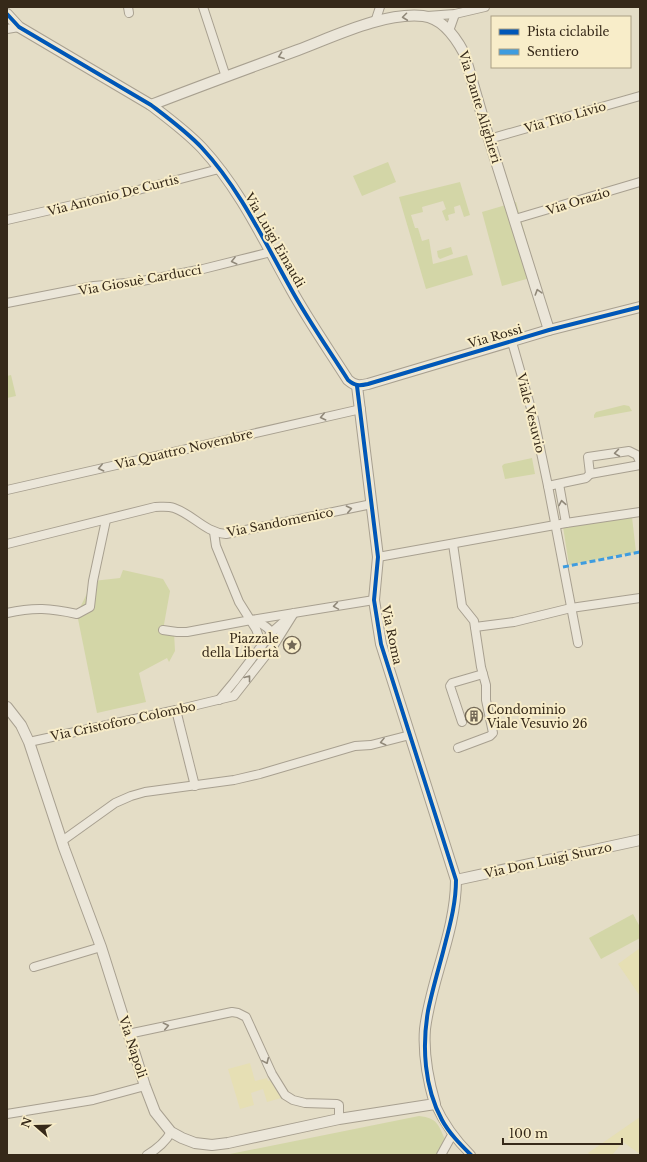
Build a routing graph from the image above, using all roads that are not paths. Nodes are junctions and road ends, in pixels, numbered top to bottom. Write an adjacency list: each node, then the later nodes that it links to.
1 (203, 7): 11 (street)
2 (380, 7): 7 (street)
3 (485, 7): 5 (street)
4 (7, 14): 8 (street, Via Luigi Einaudi)
5 (455, 14): 6 (street); 10 (street)
6 (424, 16): 7 (street, one-way to 7); 10 (street, Via Dante Alighieri)
7 (374, 22): 11 (street, one-way to 11)
8 (19, 27): 9 (street); 13 (street, Via Luigi Einaudi)
9 (7, 29)
10 (449, 32): 14 (street, Via Dante Alighieri)
11 (226, 77): 13 (street)
12 (640, 96): 14 (street, Via Tito Livio)
13 (151, 105): 15 (street, Via Luigi Einaudi)
14 (489, 139): 17 (street, Via Dante Alighieri)
15 (219, 169): 18 (street, Via Antonio De Curtis); 19 (street, Via Luigi Einaudi)
16 (640, 182): 17 (street, Via Orazio)
17 (516, 219): 22 (street, Via Dante Alighieri, one-way to 17)
18 (7, 220)
19 (272, 252): 20 (street, Via Giosuè Carducci, one-way to 20); 24 (street, Via Luigi Einaudi)
20 (7, 303)
21 (640, 307): 22 (street, Via Rossi)
22 (549, 330): 23 (street, Via Rossi)
23 (512, 342): 24 (street, Via Rossi); 29 (street, Viale Vesuvio)
24 (357, 386): 25 (street, Via Roma)
25 (361, 408): 30 (street, Via Quattro Novembre, one-way to 30); 31 (street, Via Roma)
26 (640, 464): 27 (street); 27 (street, one-way to 27)
27 (590, 474): 28 (street)
28 (559, 484): 29 (street); 34 (street, one-way to 28)
29 (548, 486): 35 (street, Viale Vesuvio)
30 (7, 490)
31 (372, 504): 36 (street, Via Sandomenico, one-way to 31); 39 (street, Via Roma)
32 (640, 512): 34 (street)
33 (106, 520): 36 (street, Via Sandomenico); 37 (street, Via Sandomenico); 43 (street)
34 (566, 523): 35 (street)
35 (556, 525): 38 (street); 42 (street, Viale Vesuvio)
36 (214, 532): 45 (street)
37 (7, 544)
38 (453, 544): 39 (street); 46 (street)
39 (378, 557): 41 (street, Via Roma)
40 (640, 598): 42 (street)
41 (374, 600): 44 (street, one-way to 44); 57 (street, Via Roma)
42 (571, 608): 46 (street); 49 (street, Viale Vesuvio)
43 (7, 613)
44 (294, 613): 45 (street); 48 (street); 51 (street, Via Cristoforo Colombo)
45 (251, 620): 47 (street); 48 (street); 50 (street)
46 (475, 627): 52 (street)
47 (163, 630)
48 (272, 632): 50 (street); 51 (street)
49 (578, 643)
50 (262, 645): 53 (street)
51 (274, 645): 53 (street, Via Cristoforo Colombo, one-way to 51)
52 (483, 674): 56 (street); 59 (street)
53 (218, 700): 55 (street, Via Cristoforo Colombo)
54 (7, 707): 58 (street, Via Napoli)
55 (176, 710): 58 (street, Via Cristoforo Colombo); 60 (street)
56 (462, 722)
57 (410, 735): 60 (street, one-way to 60); 63 (street, Via Roma)
58 (28, 742): 62 (street, Via Napoli)
59 (458, 748)
60 (195, 786): 62 (street)
61 (640, 840): 63 (street, Via Don Luigi Sturzo)
62 (62, 841): 64 (street, Via Napoli)
63 (456, 880): 68 (street)
64 (101, 947): 65 (street); 66 (street, Via Napoli)
65 (34, 966)
66 (128, 1034): 67 (street, Via Napoli); 70 (street, one-way to 70)
67 (145, 1086): 69 (street); 71 (street, Via Napoli)
68 (435, 1104): 70 (street, Via Napoli); 72 (street)
69 (7, 1114)
70 (339, 1119): 71 (street, Via Napoli)
71 (171, 1132): 73 (street)
72 (452, 1135): 74 (street); 75 (street)
73 (148, 1155)
74 (441, 1155)
75 (471, 1155)

